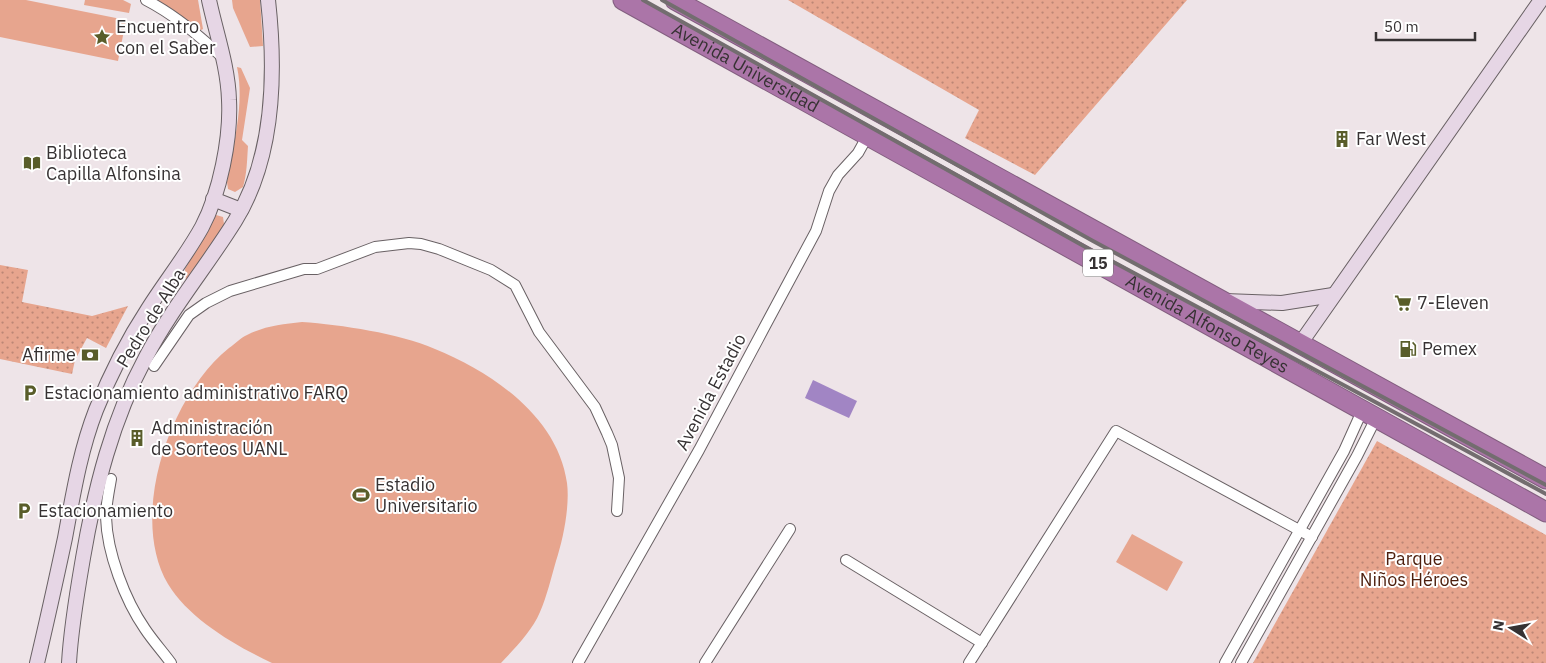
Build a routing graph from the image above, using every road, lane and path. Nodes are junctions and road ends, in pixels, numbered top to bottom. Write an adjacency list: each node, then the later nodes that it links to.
1 (146, 0): 8 (street)
2 (209, 0): 8 (street, Pedro de Alba)
3 (268, 0): 13 (street, Pedro de Alba)
4 (623, 0): 7 (highway, Avenida Universidad / 15)
5 (675, 0): 9 (highway, Avenida Universidad / 15)
6 (1541, 0): 14 (street)
7 (688, 36): 9 (highway); 11 (highway, Avenida Universidad / 15)
8 (223, 58): 12 (street, Pedro de Alba)
9 (788, 62): 10 (highway, Avenida Universidad / 15)
10 (914, 132): 15 (highway, Avenida Alfonso Reyes / 15)
11 (868, 135): 19 (highway, Avenida Alfonso Reyes / 15); 35 (street, Avenida Estadio)
12 (213, 199): 13 (street); 32 (street, Pedro de Alba)
13 (241, 210): 33 (street, Pedro de Alba)
14 (1333, 295): 15 (street); 17 (street)
15 (1224, 301): 16 (highway, Avenida Alfonso Reyes / 15)
16 (1273, 328): 17 (highway, Avenida Alfonso Reyes / 15); 19 (highway)
17 (1300, 344): 21 (highway, Avenida Alfonso Reyes / 15)
18 (154, 366): 23 (street)
19 (1329, 392): 20 (highway, Avenida Alfonso Reyes / 15)
20 (1369, 415): 24 (highway, Avenida Alfonso Reyes / 15); 26 (street); 27 (street)
21 (1546, 478)
22 (111, 479): 34 (street)
23 (617, 511)
24 (1546, 512)
25 (790, 528): 36 (street)
26 (1300, 531): 27 (street); 29 (street); 31 (street)
27 (1312, 537): 30 (street)
28 (846, 560): 31 (street)
29 (1252, 616): 30 (street); 38 (street)
30 (1264, 622): 39 (street)
31 (982, 643): 37 (street)
32 (37, 663)
33 (69, 663)
34 (171, 663)
35 (578, 663)
36 (705, 663)
37 (969, 663)
38 (1225, 663)
39 (1241, 663)

